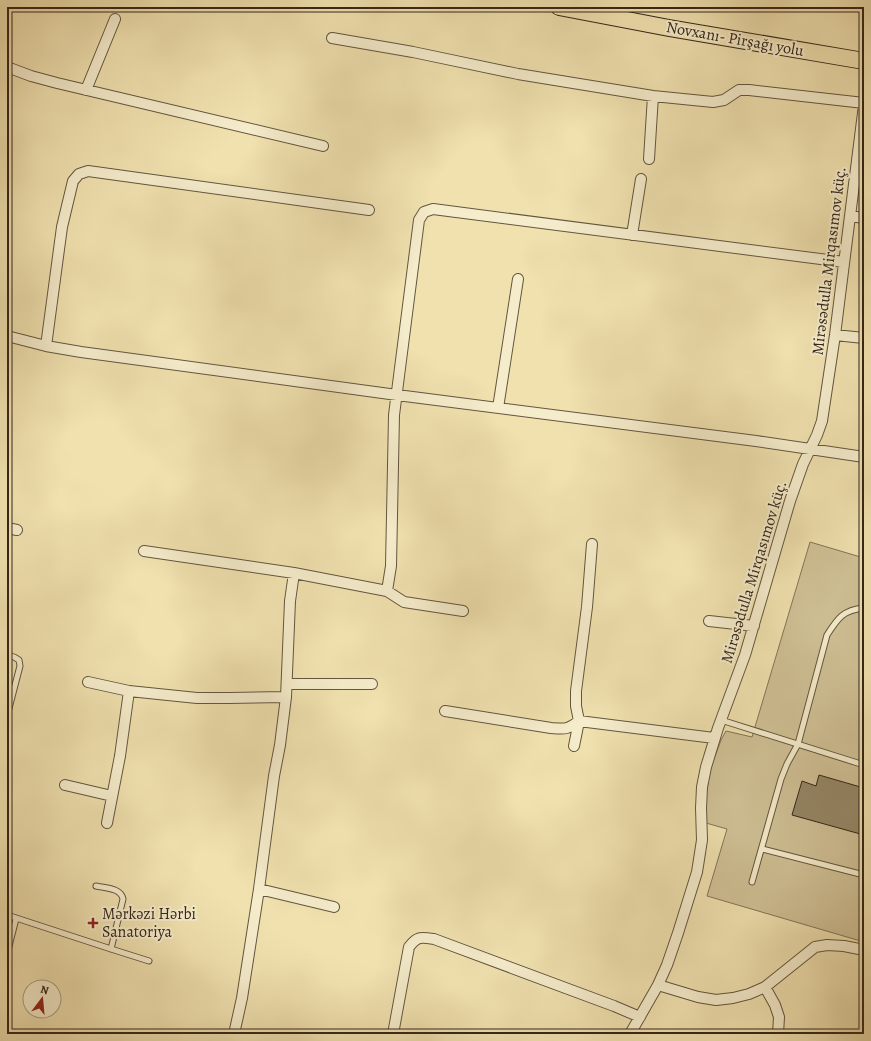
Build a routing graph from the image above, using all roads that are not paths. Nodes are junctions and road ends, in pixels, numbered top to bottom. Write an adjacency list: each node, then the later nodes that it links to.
1 (559, 7): 4 (main road, Novxanı- Pirşağı yolu)
2 (116, 19): 6 (street)
3 (332, 38): 7 (street)
4 (864, 61)
5 (7, 67): 6 (street)
6 (86, 90): 9 (street)
7 (653, 96): 8 (street); 10 (street)
8 (864, 104): 13 (street, Mirəsədulla Mirqasımov küç.)
9 (323, 146)
10 (649, 159)
11 (641, 179): 15 (street)
12 (369, 210): 21 (street)
13 (850, 216): 14 (street); 16 (street, Mirəsədulla Mirqasımov küç.)
14 (864, 218)
15 (632, 235): 16 (street); 22 (street)
16 (844, 262): 18 (street, Mirəsədulla Mirqasımov küç.)
17 (518, 279): 23 (street)
18 (835, 335): 20 (street); 24 (street, Mirəsədulla Mirqasımov küç.)
19 (7, 336): 21 (street)
20 (864, 338)
21 (46, 346): 22 (street)
22 (397, 394): 23 (street); 29 (street)
23 (498, 408): 24 (street)
24 (810, 449): 25 (street); 33 (street, Mirəsədulla Mirqasımov küç.)
25 (864, 457)
26 (592, 544): 44 (street)
27 (144, 551): 28 (street)
28 (294, 573): 29 (street); 36 (street)
29 (387, 591): 31 (street)
30 (864, 608): 46 (lane)
31 (463, 611)
32 (709, 621): 33 (street)
33 (754, 626): 43 (street, Mirəsədulla Mirqasımov küç.)
34 (7, 655): 40 (lane)
35 (88, 682): 38 (street)
36 (287, 684): 37 (street); 39 (street)
37 (372, 684)
38 (129, 691): 39 (street); 50 (street)
39 (286, 697): 56 (street)
40 (9, 702): 42 (lane)
41 (445, 711): 44 (street)
42 (7, 716)
43 (721, 720): 45 (street, Mirəsədulla Mirqasımov küç.); 46 (lane)
44 (579, 721): 45 (street); 47 (street)
45 (714, 738): 64 (street, Mirəsədulla Mirqasımov küç.)
46 (798, 744): 48 (lane); 52 (lane)
47 (574, 746)
48 (864, 765)
49 (64, 785): 50 (street)
50 (112, 796): 51 (street)
51 (106, 823)
52 (762, 849): 53 (lane); 54 (lane)
53 (864, 875)
54 (752, 882)
55 (96, 886): 60 (lane)
56 (259, 889): 57 (street); 67 (street)
57 (334, 907)
58 (7, 915): 59 (lane)
59 (16, 919): 60 (lane); 62 (lane)
60 (110, 950): 63 (lane)
61 (864, 950): 65 (street)
62 (7, 954)
63 (149, 961)
64 (658, 985): 65 (street); 66 (street, Mirəsədulla Mirqasımov küç.)
65 (765, 987): 70 (street)
66 (640, 1017): 68 (street); 69 (street, Mirəsədulla Mirqasımov küç.)
67 (234, 1034)
68 (393, 1034)
69 (630, 1034)
70 (778, 1034)

